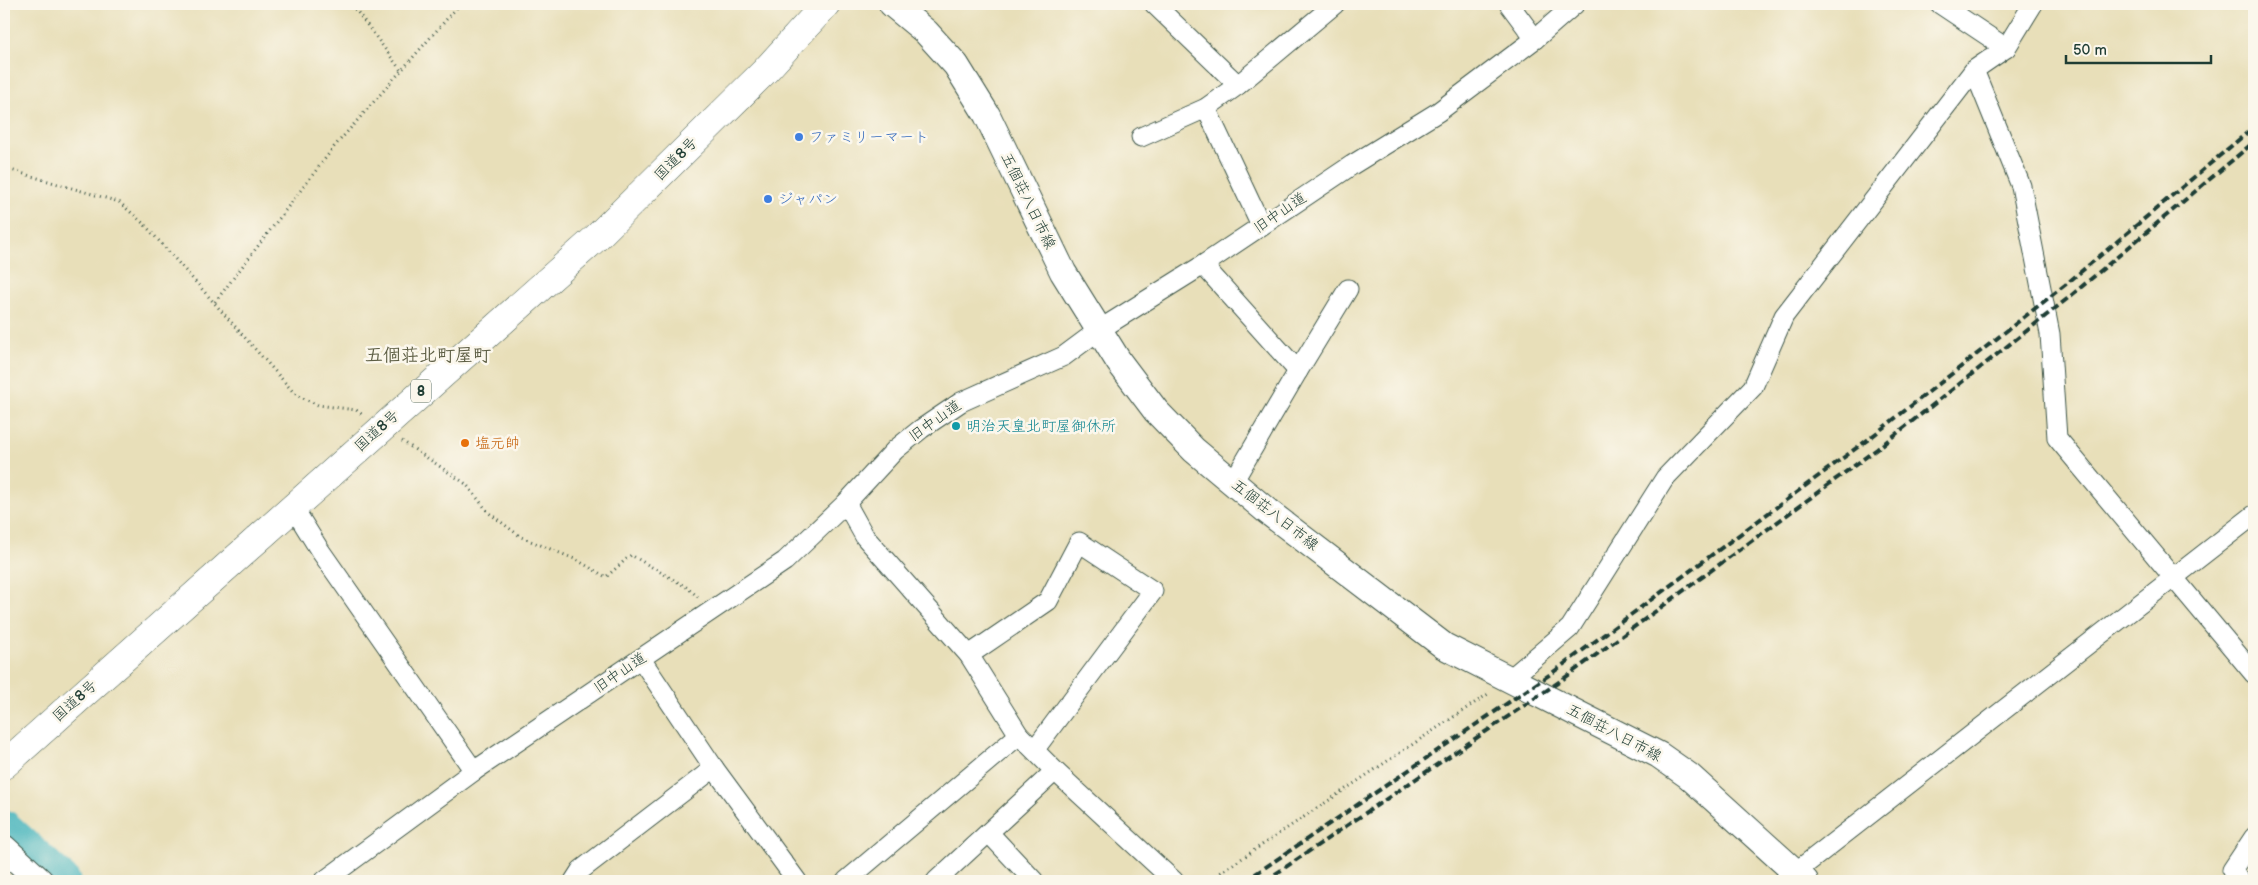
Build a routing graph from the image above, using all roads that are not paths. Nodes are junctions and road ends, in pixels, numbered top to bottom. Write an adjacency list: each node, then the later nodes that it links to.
1 (826, 4): 22 (highway, 国道8号 / 8)
2 (892, 4): 18 (main road, 五個荘八日市線)
3 (1154, 4): 12 (street)
4 (1335, 4): 12 (street)
5 (1509, 4): 9 (street)
6 (1575, 4): 9 (street, 旧中山道)
7 (1940, 4): 10 (street)
8 (2033, 4): 10 (street)
9 (1535, 39): 15 (street, 旧中山道)
10 (2006, 48): 11 (street)
11 (1974, 70): 24 (street); 28 (street)
12 (1238, 85): 13 (street)
13 (1206, 108): 14 (street); 15 (street)
14 (1141, 137)
15 (1261, 225): 16 (street, 旧中山道)
16 (1203, 265): 18 (street, 旧中山道); 19 (street)
17 (1348, 289): 19 (street)
18 (1099, 330): 20 (main road, 五個荘八日市線); 21 (street, 旧中山道)
19 (1298, 371): 20 (street)
20 (1233, 482): 28 (main road, 五個荘八日市線)
21 (846, 503): 25 (street); 26 (street, 旧中山道)
22 (293, 507): 31 (highway, 国道8号 / 8); 33 (street)
23 (2254, 515): 24 (street)
24 (2174, 578): 27 (street); 38 (street)
25 (969, 655): 29 (street); 30 (street)
26 (641, 659): 32 (street); 33 (street, 旧中山道)
27 (2254, 674)
28 (1510, 679): 38 (main road, 五個荘八日市線)
29 (1019, 735): 30 (street); 43 (street)
30 (1035, 749): 34 (street)
31 (4, 765)
32 (714, 768): 41 (street); 42 (street)
33 (474, 771): 40 (street, 旧中山道)
34 (1054, 771): 35 (street); 46 (street)
35 (989, 833): 44 (street); 45 (street)
36 (2254, 837): 47 (street)
37 (4, 848): 39 (main road)
38 (1795, 879)
39 (40, 881)
40 (324, 881)
41 (574, 881)
42 (797, 881)
43 (846, 881)
44 (936, 881)
45 (1034, 881)
46 (1174, 881)
47 (2240, 881)

